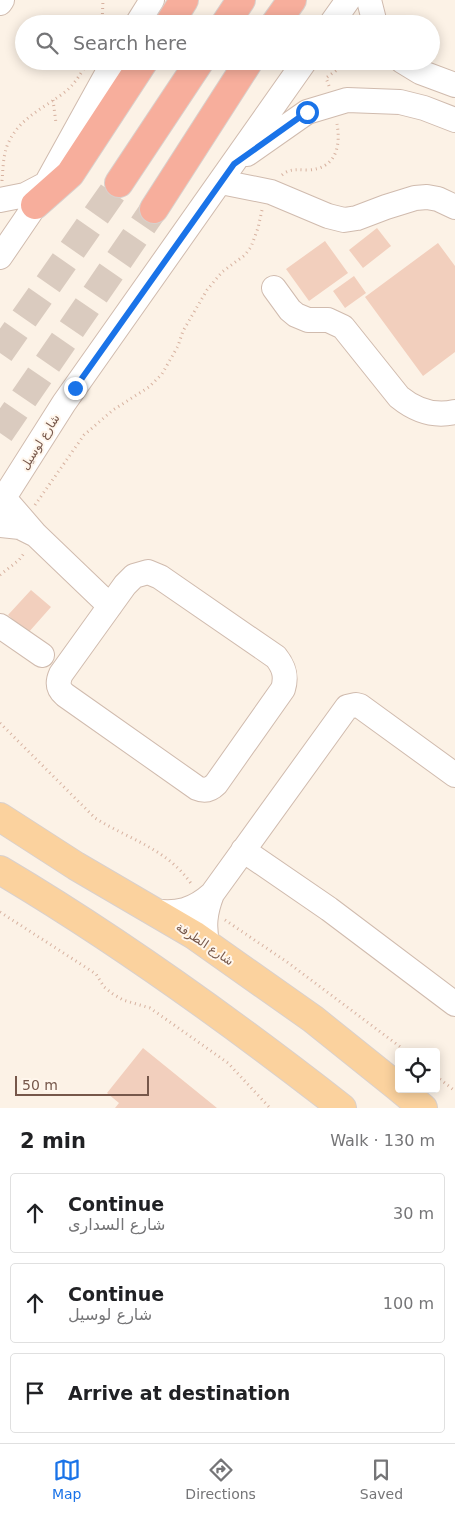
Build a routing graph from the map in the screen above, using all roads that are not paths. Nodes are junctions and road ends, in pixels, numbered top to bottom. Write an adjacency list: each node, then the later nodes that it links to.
1 (152, 0): 7 (street)
2 (184, 0): 8 (highway)
3 (241, 0): 9 (highway)
4 (292, 0): 10 (highway)
5 (348, 0): 11 (street)
6 (369, 0): 12 (street)
7 (143, 15)
8 (175, 15)
9 (231, 15)
10 (281, 15)
11 (337, 15)
12 (373, 15)
13 (109, 70): 24 (street)
14 (138, 70): 24 (highway)
15 (194, 70): 22 (highway)
16 (243, 70): 26 (highway)
17 (299, 70): 21 (street, شارع لوسيل)
18 (417, 70): 19 (street)
19 (455, 85)
20 (455, 120): 21 (street)
21 (227, 173): 25 (street); 30 (street, شارع لوسيل)
22 (119, 183)
23 (1, 192): 24 (street)
24 (41, 194): 27 (street)
25 (455, 207)
26 (154, 209)
27 (0, 257)
28 (274, 288): 29 (street)
29 (455, 412)
30 (2, 501): 32 (street)
31 (0, 526): 32 (street)
32 (30, 527): 33 (street)
33 (110, 606): 33 (street)
34 (0, 626): 35 (street)
35 (42, 655)
36 (455, 775): 39 (street)
37 (0, 817): 40 (main road, شارع الطرفة)
38 (0, 832): 40 (main road)
39 (243, 850): 42 (street); 45 (street)
40 (76, 866): 43 (main road, شارع الطرفة)
41 (0, 870): 48 (main road)
42 (212, 894): 43 (street); 44 (street)
43 (153, 911): 44 (main road, شارع الطرفة)
44 (208, 946): 46 (main road, شارع الطرفة)
45 (455, 1004)
46 (395, 1086)
47 (404, 1093): 49 (main road, شارع الطرفة)
48 (342, 1108)
49 (423, 1108)

